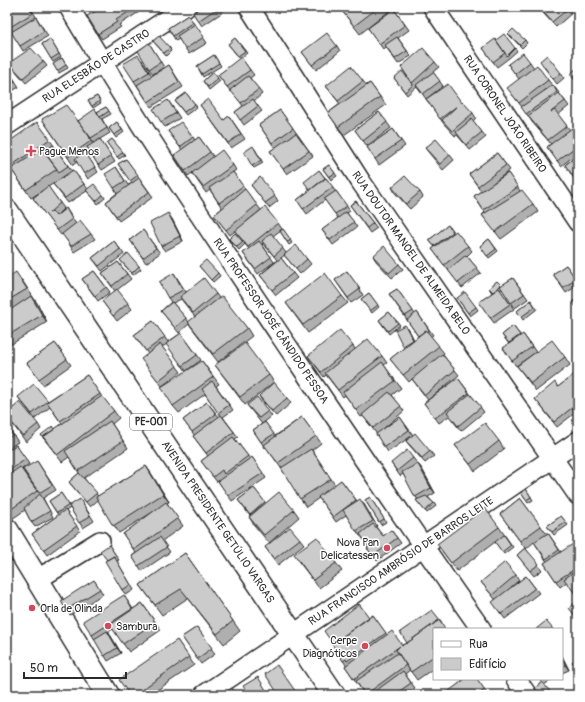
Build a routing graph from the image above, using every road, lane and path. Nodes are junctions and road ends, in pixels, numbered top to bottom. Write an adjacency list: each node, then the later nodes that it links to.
1 (69, 7): 5 (street, RUA PROFESSOR JOSÉ CÂNDIDO PESSOA)
2 (186, 7): 5 (street, RUA ELESBÃO DE CASTRO)
3 (249, 7): 10 (street, RUA DOUTOR MANOEL DE ALMEIDA BELO)
4 (433, 7): 8 (street, RUA CORONEL JOÃO RIBEIRO)
5 (102, 63): 6 (street, RUA ELESBÃO DE CASTRO); 14 (street, RUA PROFESSOR JOSÉ CÂNDIDO PESSOA)
6 (7, 125)
7 (7, 211): 17 (main road, AVENIDA PRESIDENTE GETÚLIO VARGAS / PE-001)
8 (578, 222)
9 (578, 441): 10 (street, RUA FRANCISCO AMBRÓSIO DE BARROS LEITE)
10 (553, 458): 11 (street, RUA DOUTOR MANOEL DE ALMEIDA BELO); 14 (street, RUA FRANCISCO AMBRÓSIO DE BARROS LEITE)
11 (578, 495)
12 (7, 530): 15 (main road)
13 (100, 541): 15 (street)
14 (423, 547): 16 (street, RUA PROFESSOR JOSÉ CÂNDIDO PESSOA); 17 (street, RUA FRANCISCO AMBRÓSIO DE BARROS LEITE)
15 (38, 579): 19 (main road)
16 (480, 628)
17 (293, 634): 20 (street, RUA FRANCISCO AMBRÓSIO DE BARROS LEITE); 21 (main road, AVENIDA PRESIDENTE GETÚLIO VARGAS / PE-001)
18 (517, 680): 22 (street)
19 (108, 695)
20 (204, 695)
21 (334, 695)
22 (527, 695)

